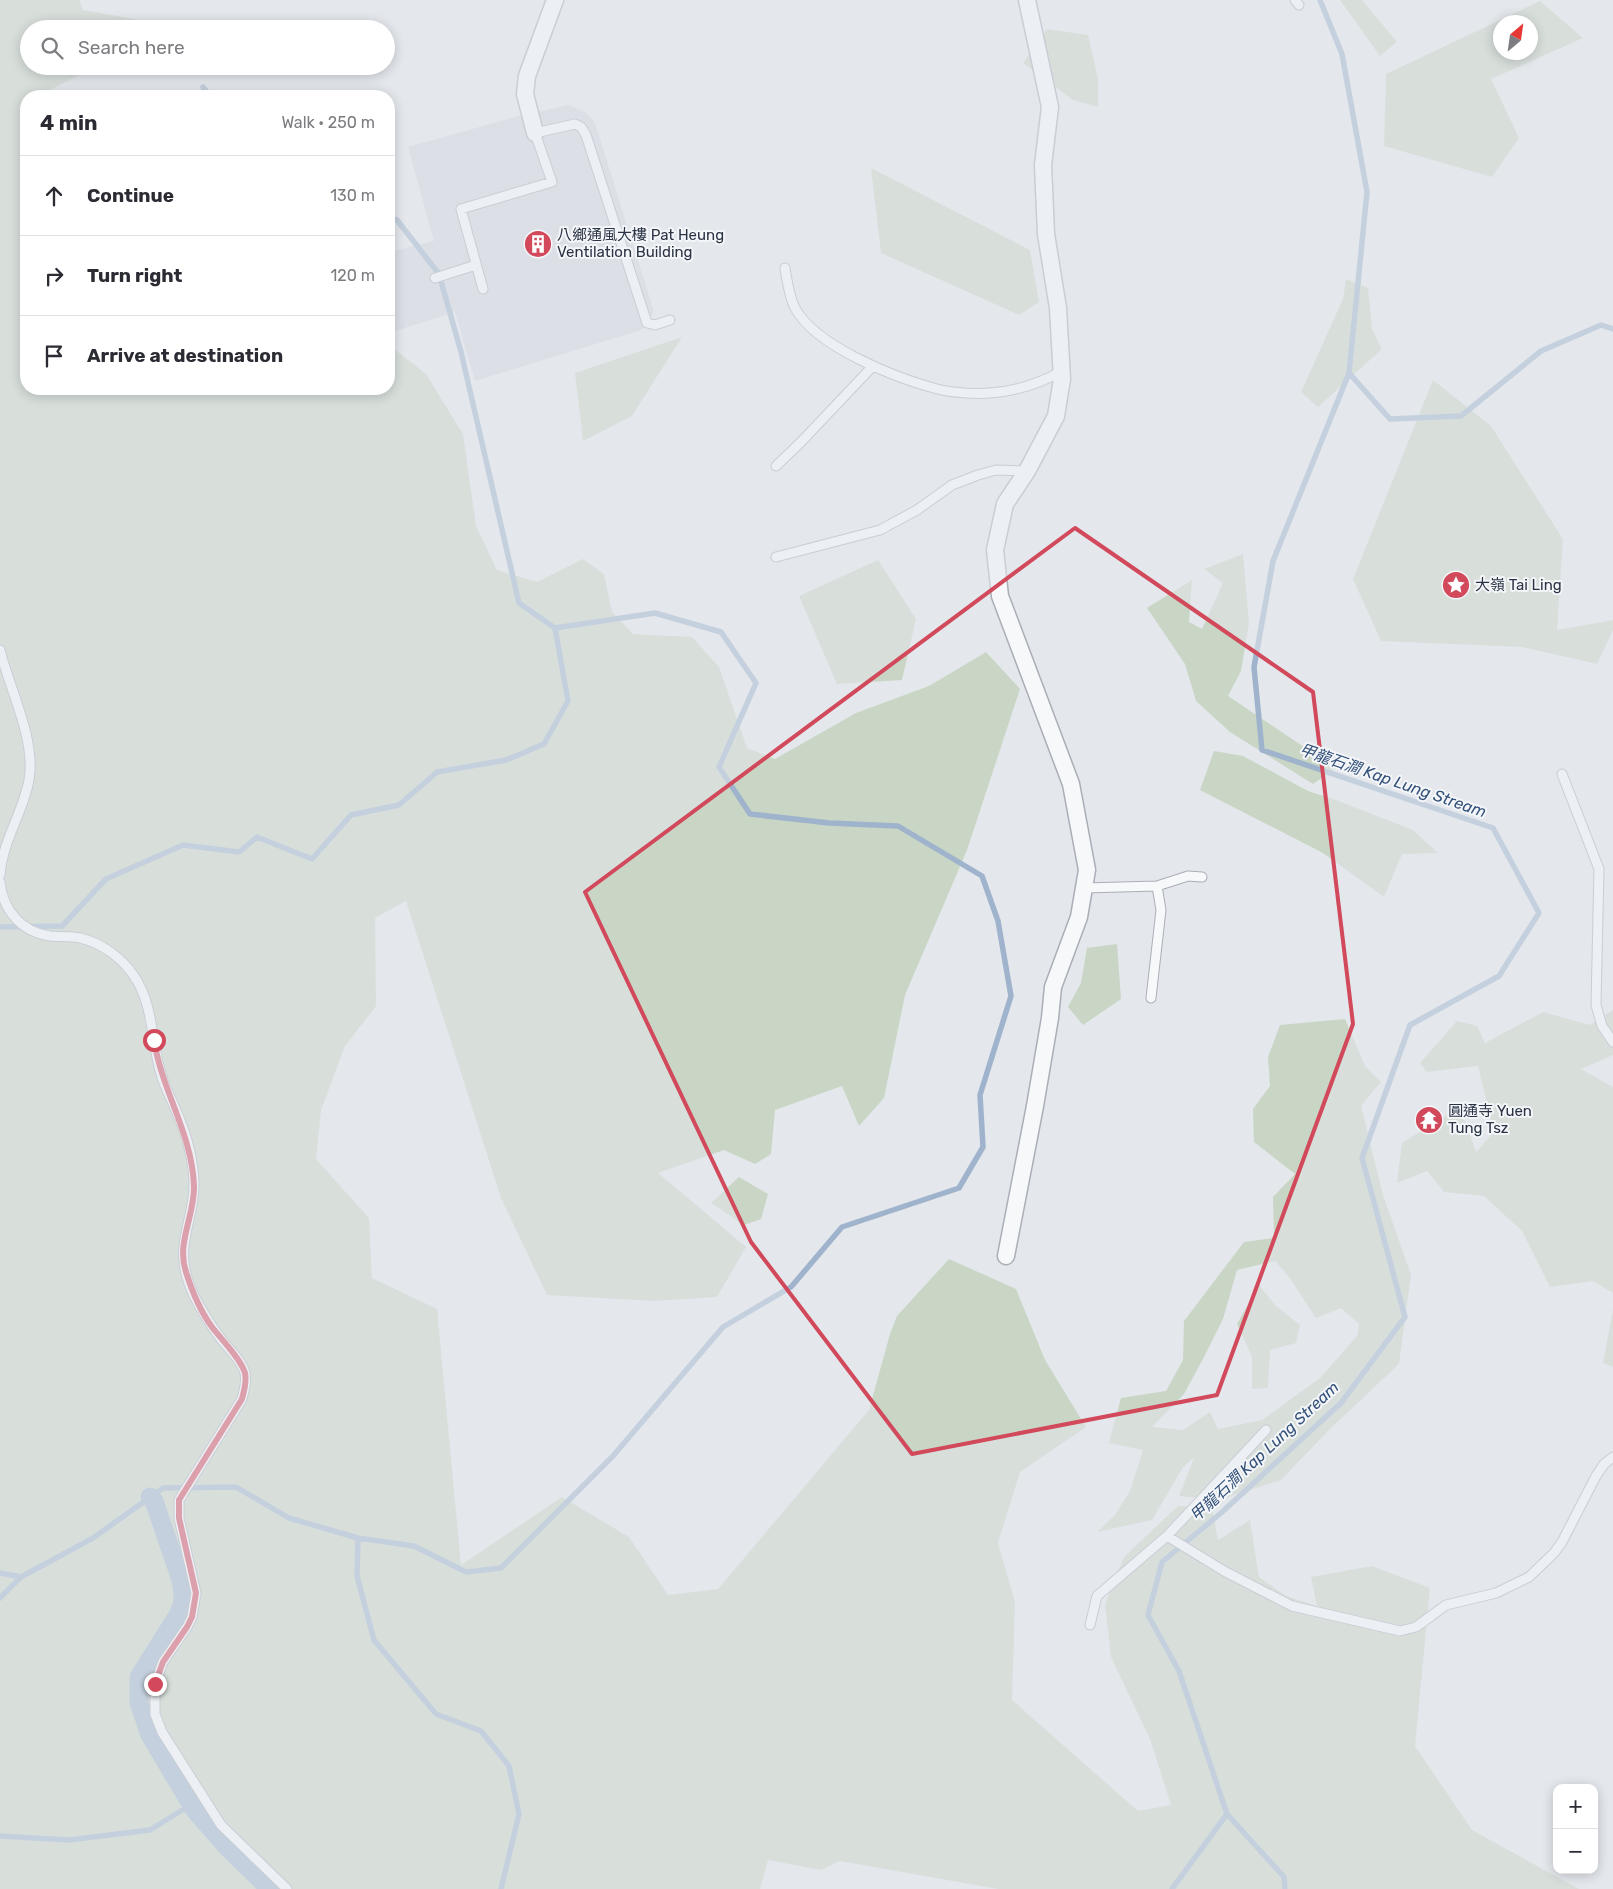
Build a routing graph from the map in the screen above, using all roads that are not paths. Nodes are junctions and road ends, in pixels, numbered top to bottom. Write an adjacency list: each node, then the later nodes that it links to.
1 (555, 0): 3 (street)
2 (1027, 0): 10 (street)
3 (535, 133): 4 (lane); 8 (lane)
4 (476, 265): 6 (lane); 7 (lane)
5 (785, 268): 9 (lane)
6 (435, 278)
7 (483, 289)
8 (670, 320)
9 (873, 366): 10 (lane); 11 (lane)
10 (1062, 371): 12 (street)
11 (776, 466)
12 (1027, 471): 13 (lane); 20 (street)
13 (776, 556)
14 (0, 650): 16 (lane)
15 (1562, 774): 22 (lane)
16 (0, 874)
17 (1202, 877): 19 (lane)
18 (0, 882): 28 (lane)
19 (1156, 886): 20 (lane); 21 (lane)
20 (1084, 888): 23 (street)
21 (1151, 998)
22 (1613, 1042)
23 (1006, 1256)
24 (1266, 1430): 26 (lane)
25 (1613, 1457): 26 (lane)
26 (1166, 1536): 27 (lane)
27 (1090, 1624)
28 (287, 1889)

